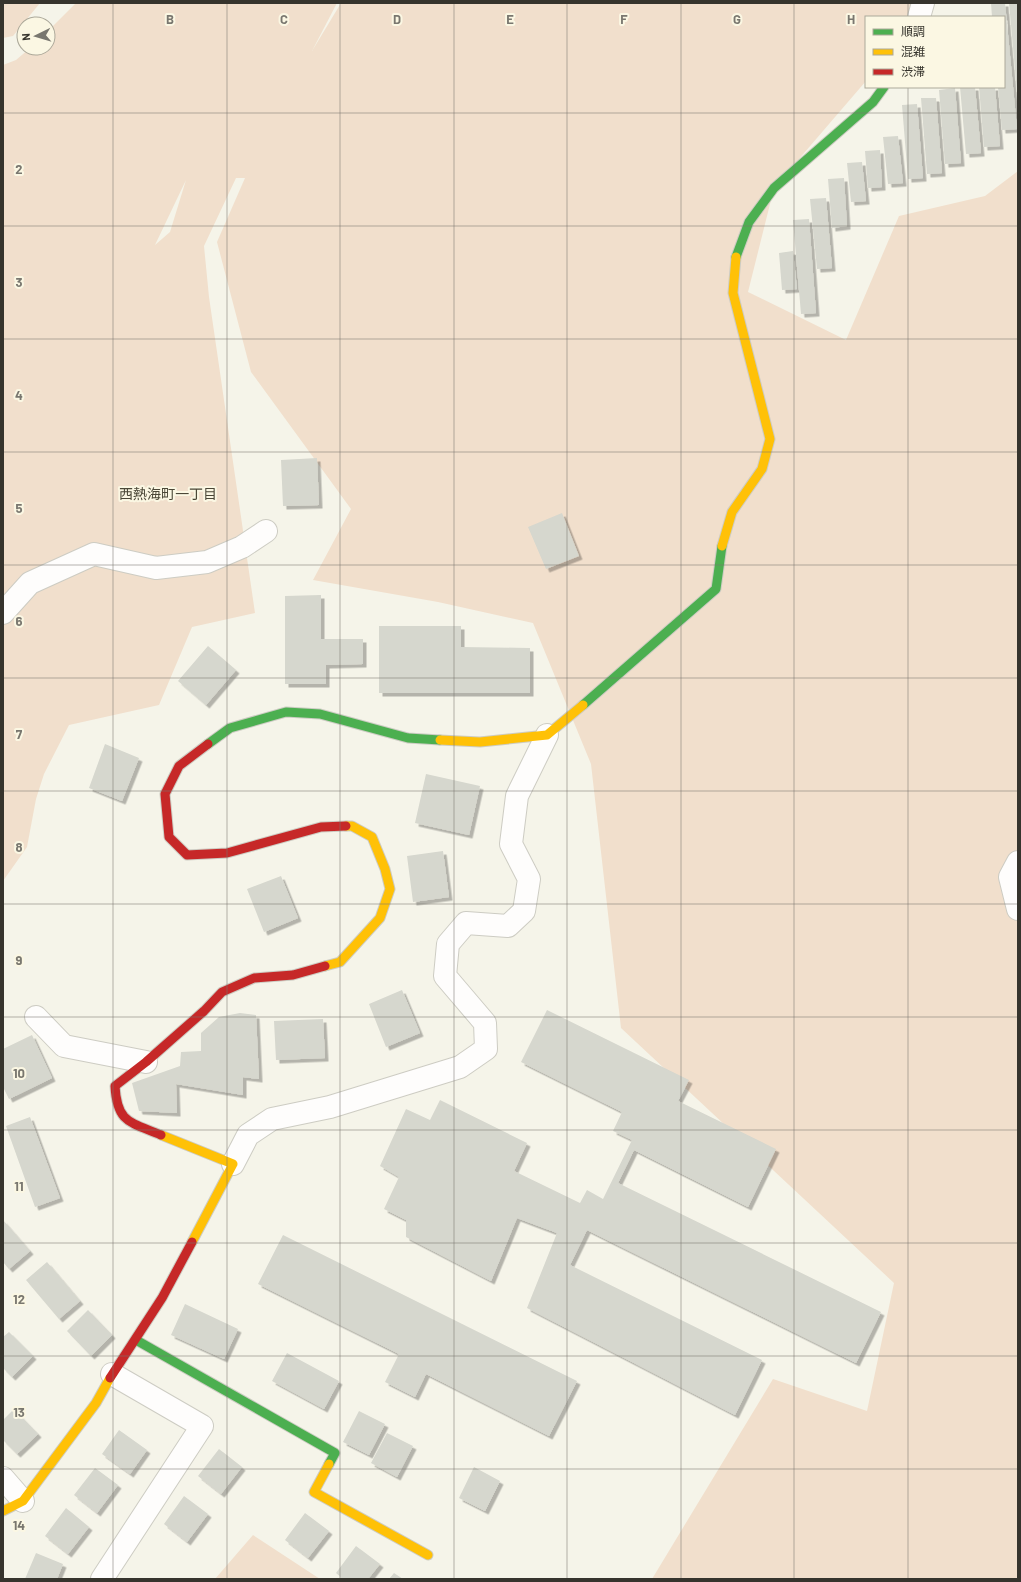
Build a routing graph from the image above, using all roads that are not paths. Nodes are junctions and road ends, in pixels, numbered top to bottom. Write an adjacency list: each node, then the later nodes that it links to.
1 (923, 3): 2 (street)
2 (919, 16)
3 (883, 88): 6 (street)
4 (266, 531): 5 (street)
5 (3, 613)
6 (547, 735): 10 (street); 11 (street)
7 (1018, 862): 8 (street)
8 (1018, 909)
9 (36, 1017): 10 (street)
10 (146, 1062): 11 (street)
11 (233, 1164): 12 (street)
12 (136, 1340): 13 (street); 17 (street)
13 (112, 1374): 15 (street); 18 (street)
14 (3, 1478): 15 (street)
15 (23, 1502): 16 (street)
16 (3, 1511)
17 (428, 1555)
18 (102, 1579)

